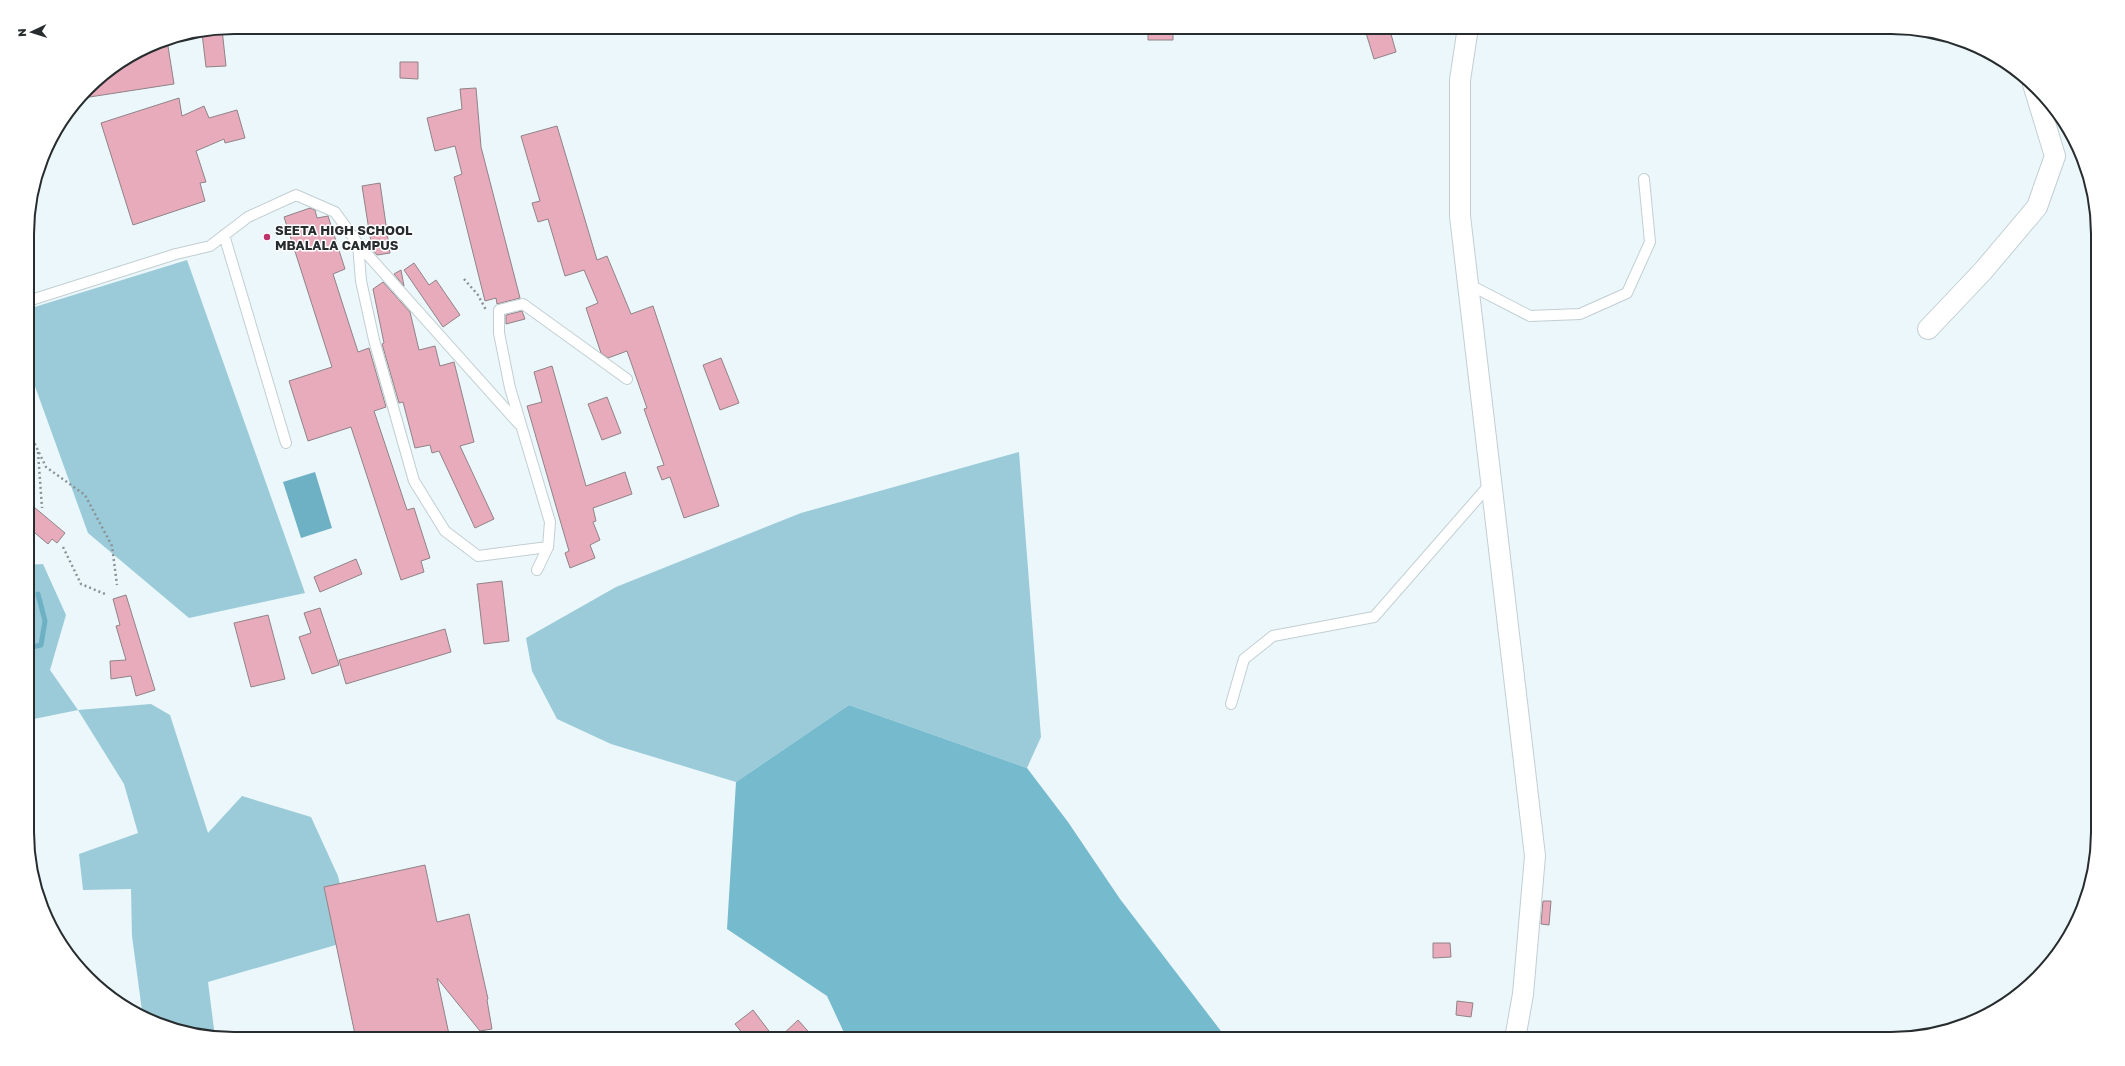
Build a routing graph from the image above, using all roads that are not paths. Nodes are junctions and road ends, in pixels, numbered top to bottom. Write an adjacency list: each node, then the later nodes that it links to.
1 (1467, 34): 6 (street)
2 (2037, 97): 8 (street)
3 (1644, 179): 6 (lane)
4 (224, 235): 5 (lane); 7 (lane); 11 (lane)
5 (358, 244): 10 (lane); 13 (lane)
6 (1468, 284): 12 (street)
7 (34, 299)
8 (1928, 329)
9 (627, 379): 10 (lane)
10 (522, 427): 13 (lane)
11 (286, 443)
12 (1491, 483): 15 (lane); 16 (street)
13 (548, 547): 14 (lane)
14 (538, 570)
15 (1231, 704)
16 (1516, 1032)

